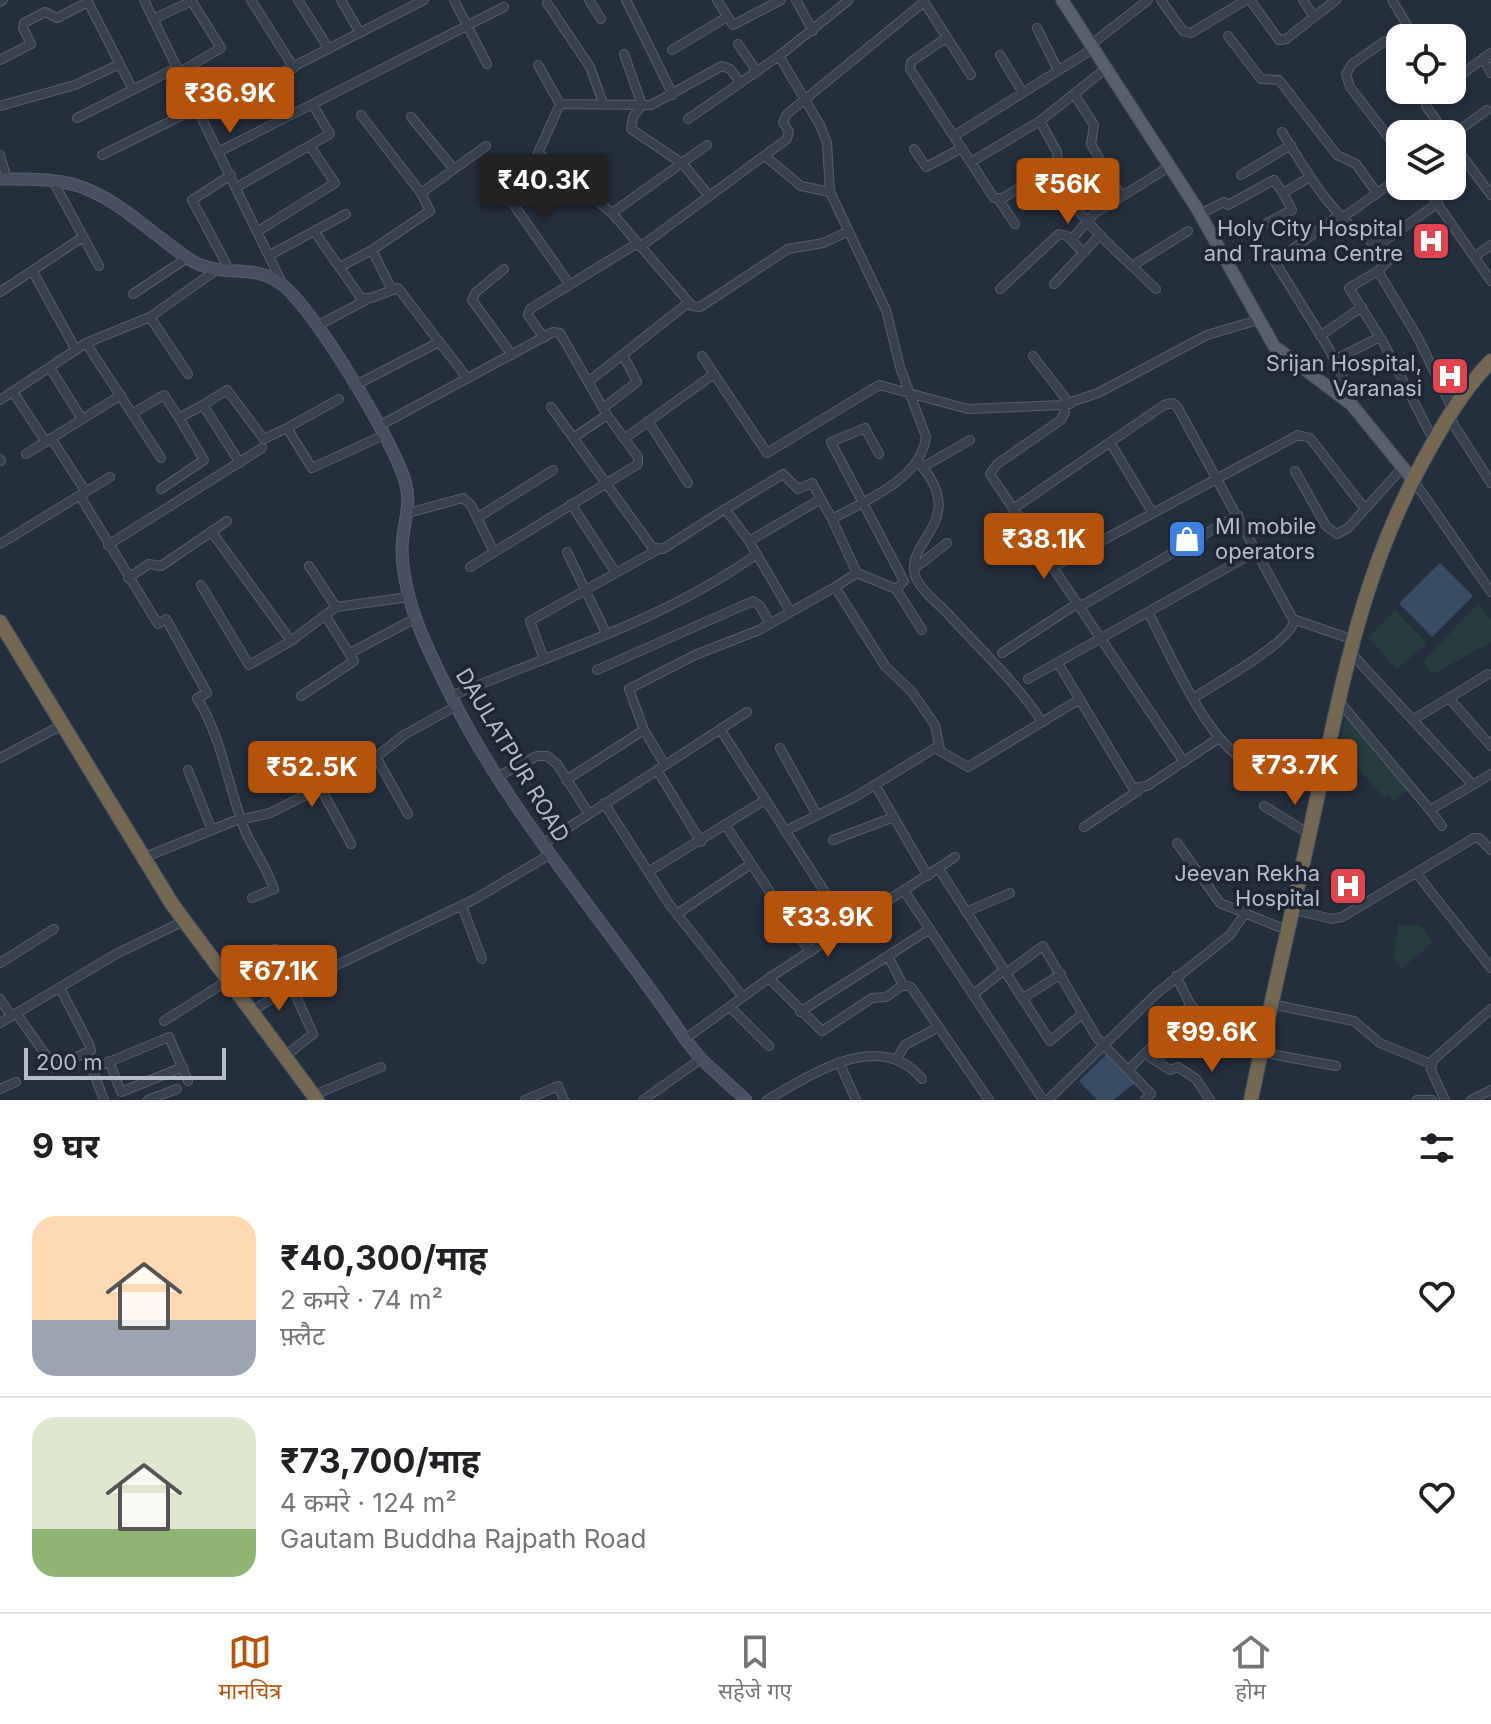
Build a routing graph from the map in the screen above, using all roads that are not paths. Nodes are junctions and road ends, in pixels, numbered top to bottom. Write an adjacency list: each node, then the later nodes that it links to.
1 (144, 0): 28 (street)
2 (192, 0): 28 (street); 51 (street)
3 (251, 0): 50 (street)
4 (298, 0): 40 (street)
5 (341, 0): 34 (street)
6 (424, 0): 24 (street)
7 (454, 0): 31 (street)
8 (589, 0): 29 (street)
9 (626, 0): 62 (street)
10 (717, 0): 26 (street)
11 (781, 0): 26 (street)
12 (796, 0): 33 (street)
13 (849, 0): 33 (street)
14 (1062, 0): 39 (main road)
15 (1148, 0): 39 (street)
16 (1161, 0): 17 (street)
17 (1248, 0): 27 (street)
18 (1303, 0): 27 (street)
19 (1336, 0): 27 (street)
20 (1392, 0): 30 (street)
21 (88, 1): 46 (street); 47 (street)
22 (924, 1): 36 (street); 63 (street)
23 (547, 3): 64 (street)
24 (405, 4): 34 (street)
25 (504, 7): 31 (street)
26 (727, 17): 41 (street)
27 (1314, 17)
28 (153, 19): 51 (street)
29 (601, 19)
30 (1407, 24)
31 (467, 25): 48 (street); 66 (street)
32 (1037, 28): 53 (street)
33 (813, 31): 44 (street)
34 (360, 33): 40 (street)
35 (1228, 36): 107 (street)
36 (946, 38): 57 (street); 79 (street)
37 (1385, 41): 78 (street)
38 (738, 44): 52 (street)
39 (1090, 48): 53 (street); 54 (main road)
40 (329, 49): 50 (street)
41 (672, 50)
42 (624, 54): 67 (street)
43 (1000, 55): 60 (street)
44 (779, 56): 52 (street); 63 (street)
45 (1487, 56): 55 (street); 56 (street)
46 (0, 60)
47 (120, 64): 59 (street); 68 (street)
48 (487, 64)
49 (538, 65): 65 (street)
50 (294, 68): 69 (street)
51 (179, 70): 59 (street); 69 (street)
52 (756, 70): 58 (street)
53 (1058, 70): 60 (street)
54 (1104, 70): 61 (street); 93 (main road)
55 (1466, 71)
56 (1491, 73)
57 (971, 75)
58 (740, 82): 62 (street); 74 (street)
59 (133, 90): 73 (street)
60 (1023, 93): 79 (street)
61 (1074, 94): 75 (street); 110 (street)
62 (673, 95): 67 (street)
63 (806, 97): 89 (street); 104 (street)
64 (603, 103): 65 (street); 67 (street)
65 (560, 104): 114 (street)
66 (313, 105): 82 (street); 86 (street)
67 (642, 105): 92 (street)
68 (0, 106)
69 (200, 110): 86 (street); 88 (street)
70 (1490, 111): 76 (street)
71 (361, 115): 105 (street)
72 (411, 117): 94 (street)
73 (77, 118)
74 (688, 119)
75 (1040, 121): 91 (street); 95 (street)
76 (1466, 126)
77 (1282, 132): 81 (street)
78 (1386, 134)
79 (954, 136): 84 (street)
80 (707, 145): 92 (street)
81 (1291, 145): 98 (street); 99 (street)
82 (310, 146): 102 (street); 121 (street)
83 (486, 146): 94 (street)
84 (962, 148): 85 (street); 91 (street)
85 (914, 149)
86 (220, 151): 96 (street)
87 (0, 155): 100 (street)
88 (102, 155)
89 (765, 156): 104 (street); 109 (street)
90 (1466, 161): 108 (street)
91 (971, 162): 111 (street)
92 (683, 164): 109 (street); 114 (street)
93 (1169, 167): 110 (street); 116 (main road)
94 (454, 169): 105 (street)
95 (1050, 169): 111 (street); 118 (street)
96 (231, 175): 102 (street); 143 (street)
97 (493, 175): 147 (street)
98 (1241, 175)
99 (1310, 177): 106 (street); 117 (street)
100 (4, 179): 101 (street)
101 (53, 181): 126 (street); 135 (street)
102 (237, 187): 121 (street)
103 (1386, 187): 107 (street)
104 (830, 192): 124 (street)
105 (421, 193): 131 (street)
106 (1283, 193): 116 (street); 119 (street)
107 (1377, 193): 117 (street)
108 (1491, 195)
109 (709, 196): 129 (street)
110 (1121, 196): 118 (street)
111 (999, 200): 120 (street)
112 (1436, 200): 113 (street)
113 (1438, 203): 128 (street); 134 (street)
114 (612, 213): 129 (street)
115 (346, 214): 122 (street)
116 (1200, 214): 157 (main road)
117 (1340, 216): 128 (street); 159 (street)
118 (1087, 222): 125 (street); 127 (street)
119 (1267, 223)
120 (1015, 224)
121 (258, 231): 133 (street)
122 (314, 231): 133 (street); 138 (street)
123 (1188, 231): 137 (street)
124 (847, 232): 154 (street); 179 (street)
125 (1099, 236): 132 (street); 137 (street)
126 (83, 237): 136 (street); 142 (street)
127 (1071, 240): 132 (street); 149 (street)
128 (1380, 243): 141 (street)
129 (638, 245): 147 (street); 154 (street)
130 (1491, 245): 134 (street)
131 (372, 250): 138 (street); 148 (street)
132 (1084, 253): 146 (street)
133 (270, 255): 145 (street)
134 (1474, 257): 144 (street)
135 (187, 258): 140 (street); 152 (street)
136 (99, 266)
137 (1132, 266): 150 (street)
138 (340, 267): 153 (street)
139 (504, 269): 165 (street)
140 (215, 271): 143 (street); 156 (street)
141 (1378, 271): 155 (street); 189 (street)
142 (33, 272): 151 (street); 164 (street)
143 (231, 272): 145 (street)
144 (1491, 281)
145 (282, 284): 158 (street, DAULATPUR ROAD)
146 (1054, 284)
147 (570, 285): 161 (street)
148 (391, 288): 153 (street); 162 (street)
149 (1000, 289)
150 (1156, 289)
151 (0, 292)
152 (133, 294)
153 (366, 300): 158 (street)
154 (688, 303): 166 (street)
155 (1362, 307): 159 (street); 160 (street)
156 (150, 317): 163 (street); 173 (street)
157 (1258, 320): 180 (main road); 184 (street)
158 (317, 326): 177 (street, DAULATPUR ROAD)
159 (1320, 336): 169 (street)
160 (1380, 337): 169 (street); 199 (street)
161 (544, 338): 165 (street); 176 (street)
162 (439, 342): 175 (street); 177 (street)
163 (86, 343): 164 (street); 181 (street)
164 (76, 350): 171 (street)
165 (512, 355): 175 (street)
166 (623, 355): 176 (street); 187 (street)
167 (702, 356): 174 (street)
168 (1033, 356): 184 (street)
169 (1334, 360): 180 (street)
170 (1491, 361): 189 (highway)
171 (50, 368): 178 (street); 191 (street)
172 (1491, 369): 189 (highway)
173 (188, 374)
174 (714, 374): 179 (street); 192 (street)
175 (467, 378): 194 (street)
176 (588, 382): 187 (street)
177 (354, 386): 194 (street, DAULATPUR ROAD)
178 (13, 392): 183 (street); 197 (street)
179 (911, 393): 184 (street); 206 (street)
180 (1339, 393): 207 (main road)
181 (121, 395): 188 (street); 191 (street)
182 (339, 399): 193 (street)
183 (0, 400)
184 (1066, 404): 223 (street)
185 (203, 405): 190 (street); 193 (street); 205 (street)
186 (551, 407): 195 (street)
187 (605, 412): 195 (street); 196 (street)
188 (133, 413): 190 (street); 204 (street)
189 (1452, 416): 199 (highway); 213 (highway); 215 (street)
190 (179, 418): 212 (street)
191 (82, 419): 197 (street)
192 (648, 421): 196 (street); 214 (street)
193 (287, 428): 194 (street)
194 (382, 430): 227 (street, DAULATPUR ROAD)
195 (573, 438): 216 (street)
196 (624, 439): 216 (street)
197 (49, 440): 202 (street); 218 (street)
198 (970, 440): 206 (street)
199 (1434, 441): 213 (highway)
200 (1110, 442): 210 (street); 223 (street); 226 (street)
201 (262, 448): 205 (street)
202 (26, 454)
203 (879, 454): 221 (street)
204 (161, 458)
205 (240, 463): 219 (street)
206 (920, 464): 221 (street); 245 (street)
207 (1403, 467): 213 (main road); 224 (street)
208 (553, 470): 229 (street)
209 (1295, 471): 224 (street)
210 (1216, 476): 224 (street); 226 (street); 228 (street)
211 (110, 477): 218 (street)
212 (176, 479): 217 (street); 219 (street)
213 (1415, 482): 249 (street); 269 (highway)
214 (688, 483)
215 (1491, 483)
216 (606, 484): 222 (street); 237 (street)
217 (161, 489)
218 (83, 494): 235 (street); 236 (street)
219 (187, 496): 236 (street)
220 (821, 499): 225 (street); 230 (street); 233 (street)
221 (864, 501): 230 (street); 252 (street)
222 (571, 504): 239 (street); 246 (street)
223 (1013, 509): 244 (street)
224 (1365, 509)
225 (724, 510): 233 (street); 237 (street)
226 (1152, 512): 244 (street)
227 (408, 513): 229 (street); 255 (street, DAULATPUR ROAD)
228 (1238, 515): 238 (street); 256 (street)
229 (477, 518): 239 (street)
230 (832, 519): 247 (street)
231 (227, 521): 232 (street)
232 (211, 531): 248 (street); 268 (street)
233 (749, 541): 241 (street)
234 (947, 543): 245 (street)
235 (0, 544)
236 (108, 545): 248 (street)
237 (657, 550): 246 (street)
238 (1257, 551): 259 (street); 262 (street)
239 (494, 552): 243 (street)
240 (567, 552): 253 (street)
241 (757, 554): 258 (street); 266 (street)
242 (309, 566): 257 (street)
243 (470, 567)
244 (1053, 567): 256 (street)
245 (914, 569): 285 (street)
246 (616, 573): 253 (street)
247 (857, 573): 251 (street); 252 (street)
248 (128, 578): 314 (street)
249 (1488, 582): 254 (street)
250 (201, 585): 268 (street)
251 (835, 587): 258 (street); 292 (street)
252 (896, 589): 265 (street)
253 (586, 590): 266 (street); 272 (street)
254 (1491, 592)
255 (409, 597): 257 (street); 261 (street, DAULATPUR ROAD)
256 (1079, 605): 267 (street); 271 (street)
257 (336, 607): 260 (street)
258 (790, 611): 264 (street)
259 (1149, 614): 267 (street); 278 (street)
260 (325, 615): 268 (street); 270 (street)
261 (416, 618): 270 (street); 281 (street, DAULATPUR ROAD)
262 (1293, 619): 269 (street); 278 (street)
263 (0, 622): 286 (highway)
264 (770, 624): 274 (street); 288 (street)
265 (922, 630)
266 (606, 633): 272 (street)
267 (1103, 639): 273 (street); 295 (street)
268 (291, 641)
269 (1351, 649): 282 (highway); 284 (street); 301 (highway)
270 (350, 653): 277 (street)
271 (1002, 653)
272 (544, 659): 281 (street)
273 (1058, 663): 276 (street); 280 (street)
274 (597, 670)
275 (1490, 674): 279 (street)
276 (1028, 679)
277 (301, 696)
278 (1195, 697): 289 (street)
279 (1449, 698): 284 (street); 290 (street)
280 (1080, 699): 285 (street); 305 (street)
281 (454, 701): 293 (street); 299 (street, DAULATPUR ROAD)
282 (1343, 706): 301 (highway); 309 (street)
283 (747, 712): 287 (street)
284 (1414, 719): 303 (street)
285 (1042, 722): 292 (street)
286 (62, 725): 294 (street); 328 (highway)
287 (720, 729): 296 (street); 306 (street)
288 (644, 730): 296 (street); 300 (street)
289 (1219, 738): 295 (street); 301 (street)
290 (1491, 746)
291 (780, 748): 312 (street)
292 (940, 749): 302 (street)
293 (376, 757): 304 (street); 310 (street)
294 (0, 758)
295 (1184, 762): 305 (street)
296 (661, 768): 307 (street); 322 (street)
297 (188, 770): 318 (street)
298 (1491, 774): 303 (street)
299 (499, 776): 300 (street); 325 (street, DAULATPUR ROAD)
300 (566, 780): 311 (street)
301 (1324, 781): 320 (highway); 338 (highway)
302 (875, 785): 312 (street); 313 (street)
303 (1473, 785): 309 (street)
304 (320, 787): 314 (street); 324 (street)
305 (1139, 790): 317 (street)
306 (765, 800): 315 (street); 319 (street)
307 (604, 803): 311 (street); 331 (street)
308 (1264, 806): 320 (street)
309 (1430, 810): 316 (street)
310 (408, 814)
311 (589, 814): 325 (street)
312 (817, 815): 319 (street)
313 (894, 817): 321 (street); 333 (street)
314 (241, 818): 318 (street); 336 (street)
315 (726, 826): 322 (street); 329 (street)
316 (1442, 826)
317 (1084, 827)
318 (212, 830): 328 (street)
319 (785, 831): 343 (street)
320 (1309, 834): 338 (highway)
321 (833, 840)
322 (701, 842): 331 (street)
323 (1177, 843): 341 (street)
324 (351, 844)
325 (546, 849): 337 (street); 376 (street, DAULATPUR ROAD)
326 (1491, 850): 332 (street)
327 (955, 857): 330 (street)
328 (142, 859): 342 (highway)
329 (751, 864): 340 (street); 348 (street)
330 (939, 869): 333 (street); 339 (street)
331 (648, 872): 340 (street)
332 (1417, 874): 338 (street); 352 (street)
333 (928, 876): 334 (street)
334 (905, 892): 343 (street); 345 (street)
335 (1010, 893): 339 (street)
336 (252, 898)
337 (462, 906): 350 (street); 359 (street)
338 (1296, 910): 346 (highway); 366 (highway)
339 (966, 912): 353 (street)
340 (677, 914): 362 (street)
341 (1244, 915): 346 (street); 355 (street)
342 (184, 921): 357 (highway); 360 (street)
343 (848, 928): 348 (street)
344 (54, 929): 351 (street)
345 (930, 929): 349 (street); 361 (street)
346 (1289, 931): 366 (highway)
347 (275, 949): 359 (street)
348 (810, 952): 356 (street)
349 (889, 958): 358 (street); 370 (street)
350 (482, 959)
351 (0, 963)
352 (1491, 968)
353 (1005, 972): 354 (street); 361 (street); 363 (street)
354 (1061, 974): 363 (street); 372 (street)
355 (1176, 976): 365 (street); 377 (street)
356 (769, 978): 362 (street); 370 (street)
357 (227, 981): 369 (highway); 373 (street)
358 (903, 985): 370 (street); 375 (street)
359 (291, 987): 369 (street); 382 (street)
360 (60, 988): 371 (street); 380 (street)
361 (974, 994): 409 (street)
362 (743, 997): 367 (street)
363 (1023, 998): 372 (street)
364 (0, 999): 371 (street)
365 (1189, 1002): 381 (street); 381 (street)
366 (1274, 1005): 379 (highway); 387 (street)
367 (730, 1007): 376 (street); 378 (street)
368 (1491, 1009): 387 (street)
369 (250, 1012): 382 (highway)
370 (800, 1012)
371 (13, 1015): 374 (street); 380 (street)
372 (1081, 1015): 377 (street)
373 (164, 1021)
374 (0, 1023)
375 (937, 1028): 384 (street); 408 (street)
376 (685, 1039): 383 (street, DAULATPUR ROAD)
377 (1106, 1044): 392 (street); 409 (street)
378 (769, 1046)
379 (1264, 1052): 388 (street); 412 (highway); 413 (highway)
380 (87, 1055): 391 (street)
381 (1147, 1056): 392 (street); 411 (street)
382 (284, 1057): 399 (highway)
383 (701, 1059): 404 (street); 405 (street, DAULATPUR ROAD)
384 (896, 1060): 386 (street); 393 (street)
385 (109, 1061): 389 (street); 389 (street); 391 (street)
386 (839, 1062): 406 (street); 407 (street)
387 (1431, 1064): 416 (street)
388 (1336, 1066)
389 (183, 1067): 394 (street)
390 (381, 1067): 399 (street)
391 (92, 1069): 400 (street)
392 (1129, 1069): 410 (street)
393 (922, 1079)
394 (188, 1081)
395 (16, 1082): 396 (street)
396 (0, 1089)
397 (177, 1089): 401 (street)
398 (1491, 1090): 417 (street)
399 (316, 1098)
400 (104, 1100)
401 (148, 1100)
402 (525, 1100): 403 (street)
403 (564, 1100)
404 (643, 1100)
405 (746, 1100)
406 (767, 1100)
407 (856, 1100)
408 (989, 1100)
409 (1046, 1100)
410 (1145, 1100)
411 (1210, 1100)
412 (1251, 1100)
413 (1258, 1100)
414 (1417, 1100): 415 (street)
415 (1432, 1100)
416 (1445, 1100)
417 (1471, 1100)

